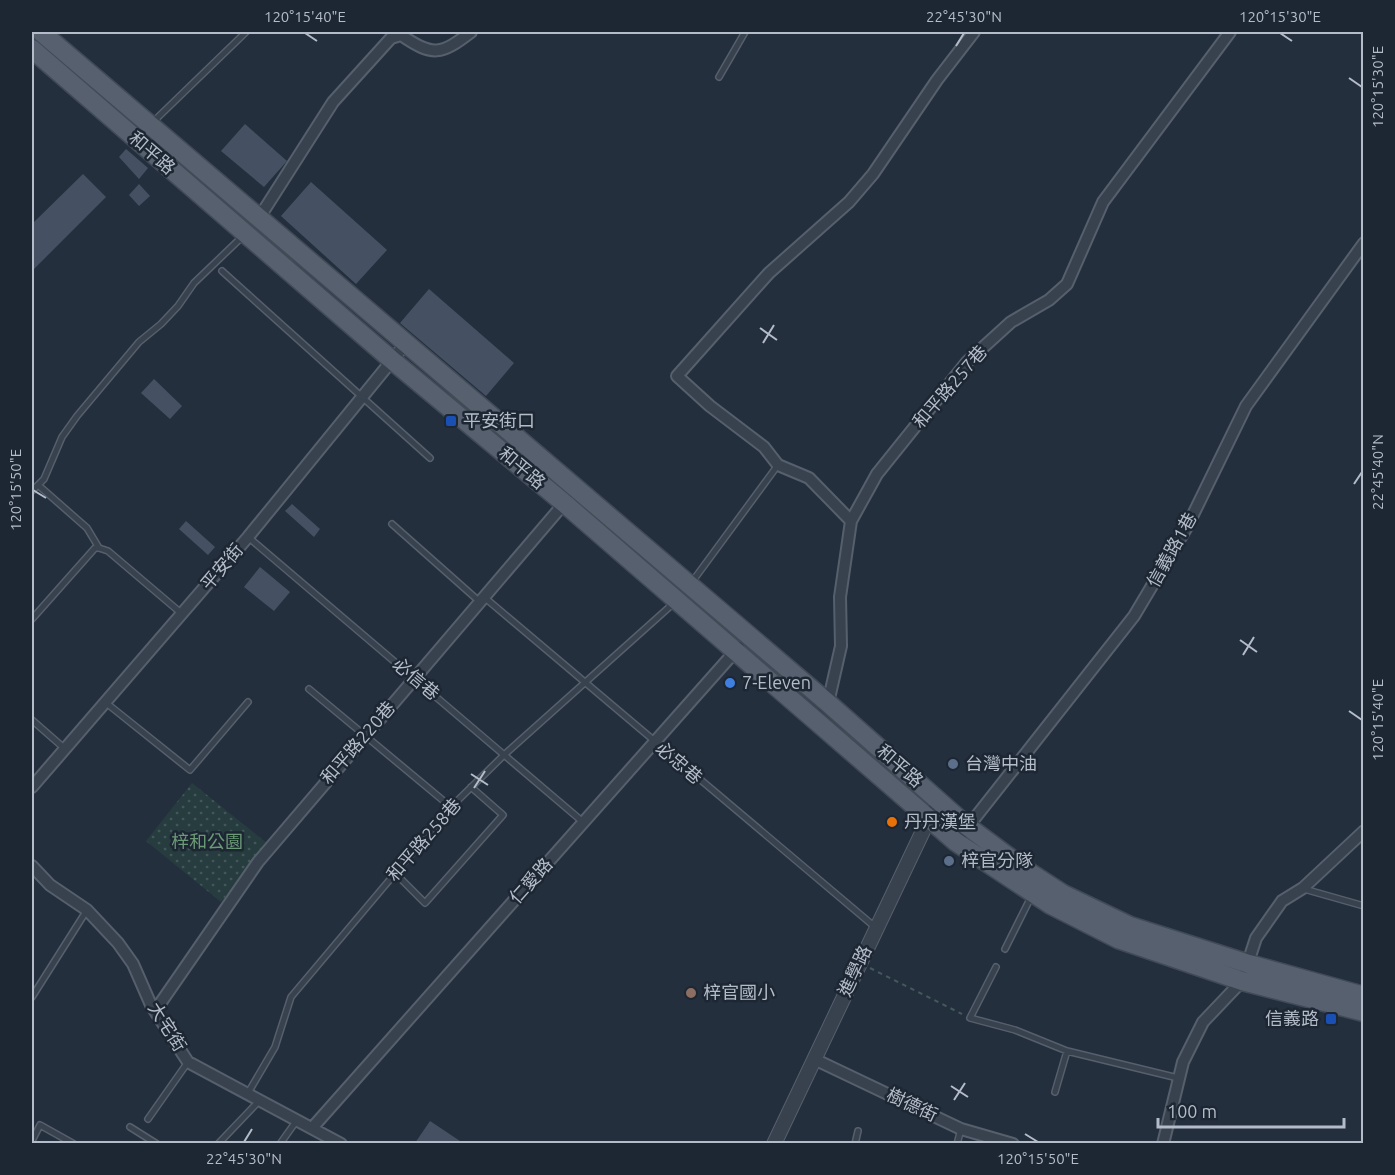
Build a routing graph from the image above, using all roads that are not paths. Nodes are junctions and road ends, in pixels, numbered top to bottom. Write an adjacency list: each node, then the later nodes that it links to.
1 (41, 32): 9 (main road, 和平路)
2 (246, 32): 11 (lane)
3 (470, 32): 12 (street)
4 (745, 32): 8 (lane)
5 (974, 32): 20 (street)
6 (1230, 32): 25 (street, 和平路257巷)
7 (32, 49): 10 (main road, 和平路)
8 (719, 77)
9 (101, 82): 10 (main road); 11 (main road, 和平路)
10 (87, 98): 13 (main road, 和平路)
11 (151, 124): 12 (main road, 和平路)
12 (259, 218): 16 (main road, 和平路)
13 (245, 234): 17 (main road, 和平路); 21 (lane)
14 (1364, 243): 53 (street, 信義路1巷)
15 (222, 271): 18 (lane)
16 (406, 342): 17 (street, 平安街); 22 (main road, 和平路)
17 (393, 361): 18 (street, 平安街); 24 (main road, 和平路)
18 (363, 397): 19 (lane); 27 (street, 平安街)
19 (430, 458)
20 (778, 465): 25 (street); 29 (lane)
21 (38, 485): 23 (lane); 28 (lane)
22 (578, 489): 24 (street, 和平路220巷); 29 (main road, 和平路)
23 (32, 491)
24 (564, 503): 30 (street, 和平路220巷); 31 (main road, 和平路)
25 (851, 521): 41 (street, 和平路257巷)
26 (392, 524): 30 (lane, 必忠巷)
27 (249, 537): 32 (street, 平安街); 36 (lane, 必信巷)
28 (99, 548): 32 (lane); 33 (lane)
29 (690, 585): 34 (main road, 和平路)
30 (482, 599): 36 (street, 和平路220巷); 37 (lane, 必忠巷)
31 (676, 601): 35 (main road, 和平路); 37 (lane, 和平路258巷)
32 (182, 614): 39 (street, 平安街)
33 (32, 620)
34 (749, 635): 35 (street, 仁愛路); 41 (main road, 和平路)
35 (736, 651): 44 (street, 仁愛路); 51 (main road, 和平路)
36 (414, 678): 43 (street, 和平路220巷); 46 (lane, 必信巷)
37 (585, 682): 44 (lane, 必忠巷); 46 (lane, 和平路258巷)
38 (309, 689): 43 (lane)
39 (105, 702): 40 (lane); 45 (street, 平安街)
40 (248, 702)
41 (828, 703): 49 (main road, 和平路)
42 (32, 720): 45 (lane)
43 (364, 736): 50 (lane); 68 (street, 和平路220巷)
44 (654, 742): 52 (street, 仁愛路); 62 (lane, 必忠巷)
45 (64, 748): 47 (street, 平安街)
46 (504, 755): 48 (lane, 和平路258巷); 52 (lane, 必信巷)
47 (32, 787)
48 (471, 787): 50 (lane, 和平路258巷); 57 (lane)
49 (938, 800): 51 (street, 進學路); 53 (main road)
50 (452, 807): 57 (lane, 和平路258巷)
51 (928, 818): 55 (main road); 62 (street, 進學路)
52 (584, 822): 80 (street, 仁愛路)
53 (967, 826): 55 (street, 信義路1巷); 65 (main road)
54 (1364, 831): 58 (street)
55 (956, 842): 59 (main road)
56 (32, 866): 61 (street, 大宅街)
57 (395, 873): 75 (lane, 和平路258巷)
58 (1303, 888): 60 (lane); 65 (street)
59 (1033, 894): 63 (lane); 65 (main road)
60 (1364, 906)
61 (87, 910): 67 (lane); 68 (street, 大宅街)
62 (875, 928): 71 (street, 進學路)
63 (1005, 949)
64 (996, 967): 70 (lane)
65 (1246, 973): 66 (main road); 69 (main road); 73 (street)
66 (1364, 996)
67 (32, 997)
68 (155, 1011): 72 (street, 大宅街)
69 (1364, 1012)
70 (1067, 1051): 73 (lane); 74 (lane)
71 (813, 1059): 81 (street, 樹德街); 89 (street, 進學路)
72 (188, 1062): 75 (street, 大宅街); 77 (lane)
73 (1178, 1078): 93 (street)
74 (1055, 1092)
75 (248, 1093): 76 (street, 大宅街)
76 (261, 1099): 78 (street, 大宅街); 86 (lane)
77 (148, 1119)
78 (298, 1119): 80 (street, 大宅街); 87 (lane)
79 (130, 1127): 85 (lane)
80 (313, 1127): 88 (street, 大宅街)
81 (961, 1129): 91 (lane); 92 (street, 樹德街)
82 (858, 1131): 90 (lane)
83 (32, 1141): 84 (lane)
84 (74, 1143)
85 (157, 1143)
86 (218, 1143)
87 (280, 1143)
88 (341, 1143)
89 (774, 1143)
90 (855, 1143)
91 (957, 1143)
92 (1013, 1143)
93 (1162, 1143)

